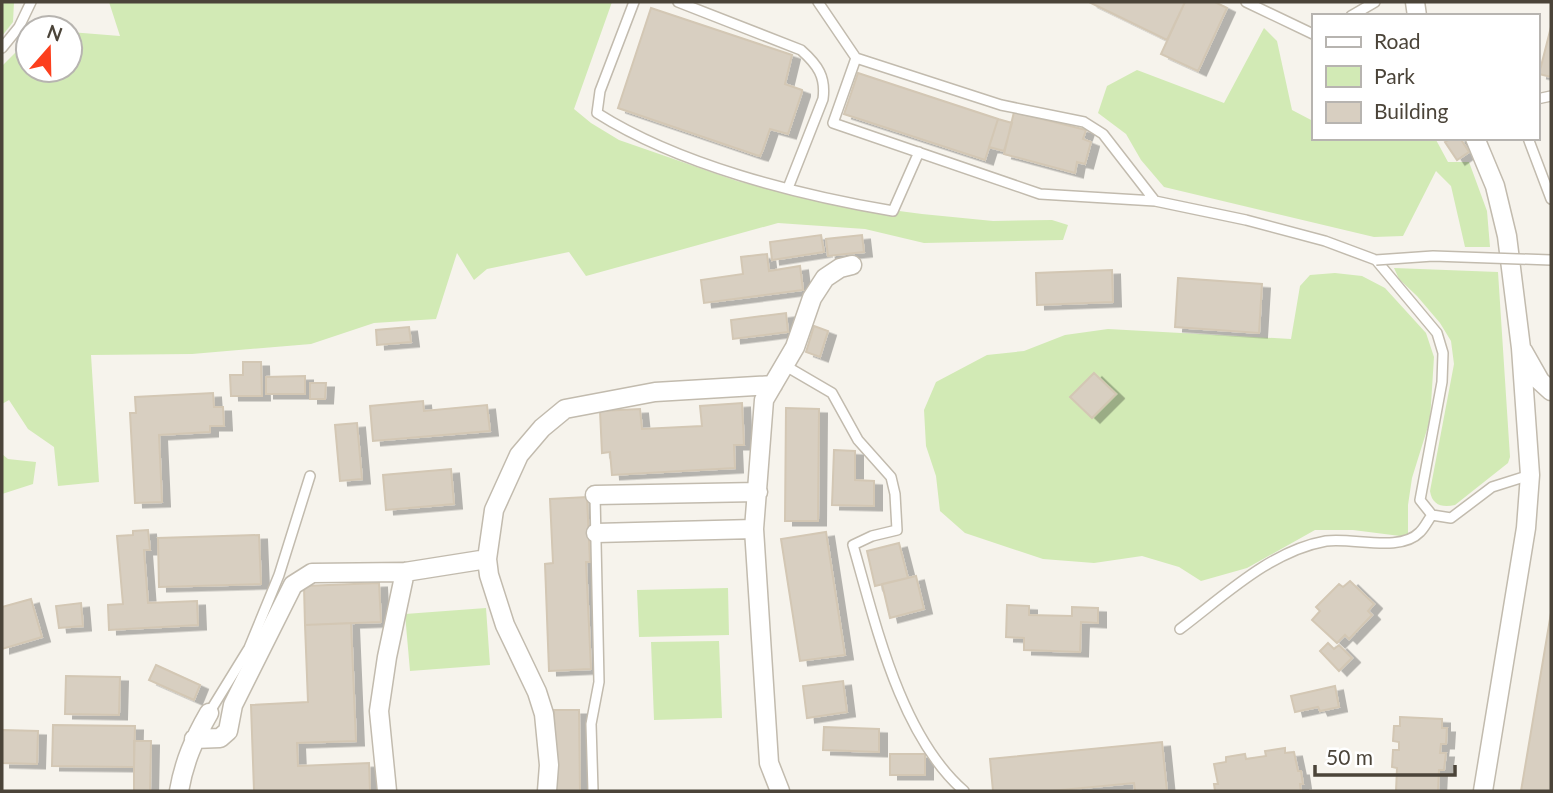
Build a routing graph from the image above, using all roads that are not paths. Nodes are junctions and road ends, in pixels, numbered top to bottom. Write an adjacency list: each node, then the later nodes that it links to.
1 (31, 2): 9 (lane)
2 (634, 2): 14 (lane)
3 (678, 2): 14 (lane)
4 (818, 2): 10 (lane)
5 (1246, 2): 8 (lane)
6 (1375, 2): 7 (lane)
7 (1354, 14)
8 (1312, 33)
9 (2, 48)
10 (856, 58): 13 (lane); 16 (lane)
11 (1476, 140): 20 (street)
12 (1529, 140): 15 (lane)
13 (919, 152): 14 (lane); 16 (lane)
14 (788, 188)
15 (1551, 199)
16 (1155, 201): 17 (lane)
17 (1376, 260): 18 (lane, bridge); 28 (lane)
18 (1551, 260)
19 (852, 265): 21 (street)
20 (1521, 348): 23 (street); 24 (street)
21 (785, 365): 22 (street); 41 (lane)
22 (773, 385): 26 (street); 31 (street)
23 (1551, 391)
24 (1530, 475): 28 (lane); 42 (street)
25 (310, 476): 34 (lane)
26 (758, 492): 27 (street); 29 (street)
27 (595, 495): 30 (lane)
28 (1432, 514): 33 (lane)
29 (754, 529): 30 (street); 36 (street)
30 (596, 533): 40 (lane)
31 (487, 559): 32 (street); 39 (street)
32 (405, 572): 35 (street); 38 (street)
33 (1180, 629)
34 (209, 713): 35 (street)
35 (194, 739): 37 (street)
36 (776, 790)
37 (179, 791)
38 (387, 791)
39 (547, 791)
40 (593, 791)
41 (964, 791)
42 (1483, 791)

